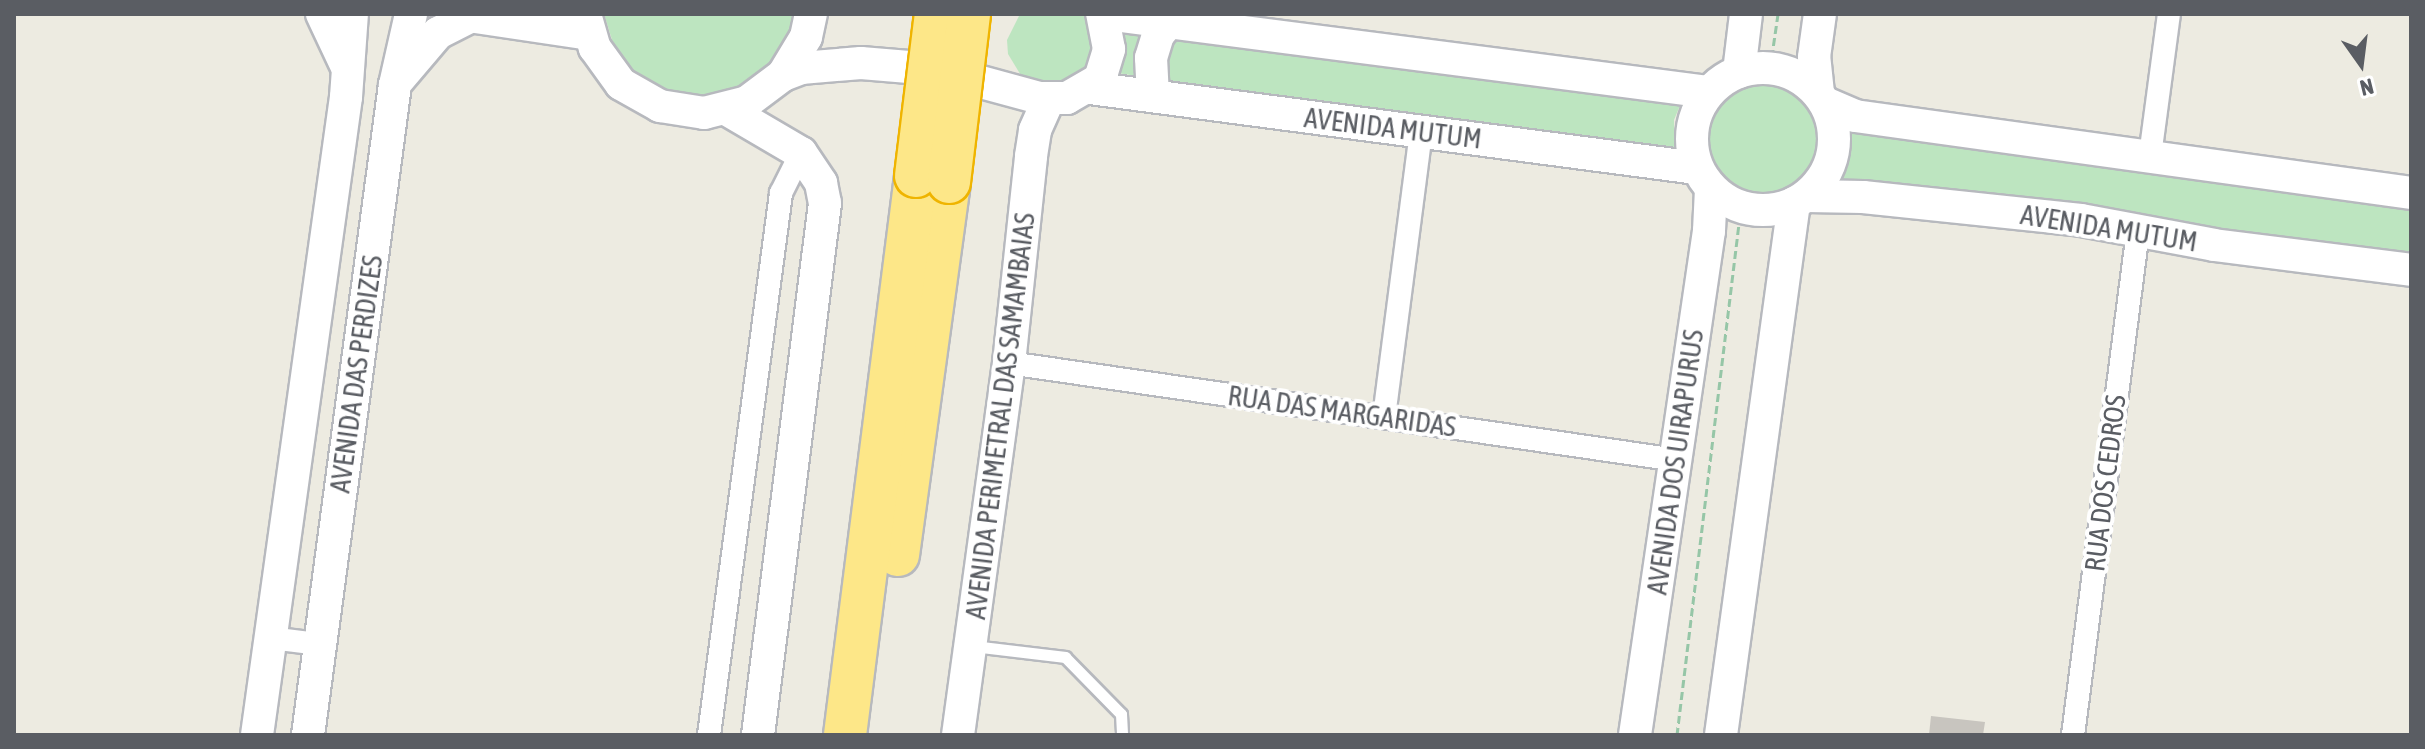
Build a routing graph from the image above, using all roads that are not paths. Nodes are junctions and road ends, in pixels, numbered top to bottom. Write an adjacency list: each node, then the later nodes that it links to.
1 (322, 14): 14 (street)
2 (352, 14): 14 (street, AVENIDA DAS PERDIZES)
3 (411, 14): 17 (street, AVENIDA DAS PERDIZES)
4 (811, 14): 16 (street)
5 (936, 14): 28 (highway, bridge)
6 (969, 14): 28 (highway, bridge)
7 (1103, 14): 12 (street); 18 (street)
8 (1746, 14): 15 (street)
9 (1820, 14): 21 (street)
10 (2169, 14): 26 (street)
11 (463, 15): 13 (street); 17 (street)
12 (1169, 22): 19 (street); 20 (street)
13 (588, 24): 23 (street)
14 (347, 69): 36 (street, AVENIDA DAS PERDIZES)
15 (1754, 70): 19 (street); 21 (street)
16 (783, 75): 22 (street); 23 (street)
17 (395, 85): 37 (street, AVENIDA DAS PERDIZES)
18 (1090, 88): 20 (street, AVENIDA MUTUM); 22 (street)
19 (1709, 92): 27 (street)
20 (1153, 96): 24 (street, AVENIDA MUTUM)
21 (1822, 98): 26 (street); 30 (street)
22 (1049, 99): 33 (street, AVENIDA PERIMETRAL DAS SAMAMBAIAS)
23 (726, 109): 25 (street)
24 (1421, 132): 27 (street, AVENIDA MUTUM); 34 (street)
25 (801, 153): 41 (street); 42 (street)
26 (2150, 156): 29 (street)
27 (1704, 178): 30 (street); 35 (street, AVENIDA DOS UIRAPURUS)
28 (932, 179): 43 (highway); 44 (highway)
29 (2411, 193)
30 (1800, 200): 31 (street, AVENIDA MUTUM); 48 (street)
31 (2138, 231): 32 (street, AVENIDA MUTUM); 49 (street, RUA DOS CEDROS)
32 (2411, 270)
33 (1009, 363): 34 (street, RUA DAS MARGARIDAS); 38 (street, AVENIDA PERIMETRAL DAS SAMAMBAIAS)
34 (1384, 417): 35 (street, RUA DAS MARGARIDAS)
35 (1676, 460): 47 (street, AVENIDA DOS UIRAPURUS)
36 (270, 638): 37 (street); 39 (street, AVENIDA DAS PERDIZES)
37 (319, 644): 40 (street, AVENIDA DAS PERDIZES)
38 (972, 646): 45 (street, AVENIDA PERIMETRAL DAS SAMAMBAIAS); 46 (lane)
39 (257, 735)
40 (308, 735)
41 (709, 735)
42 (758, 735)
43 (845, 735)
44 (873, 735)
45 (958, 735)
46 (1122, 735)
47 (1635, 735)
48 (1721, 735)
49 (2073, 735)

